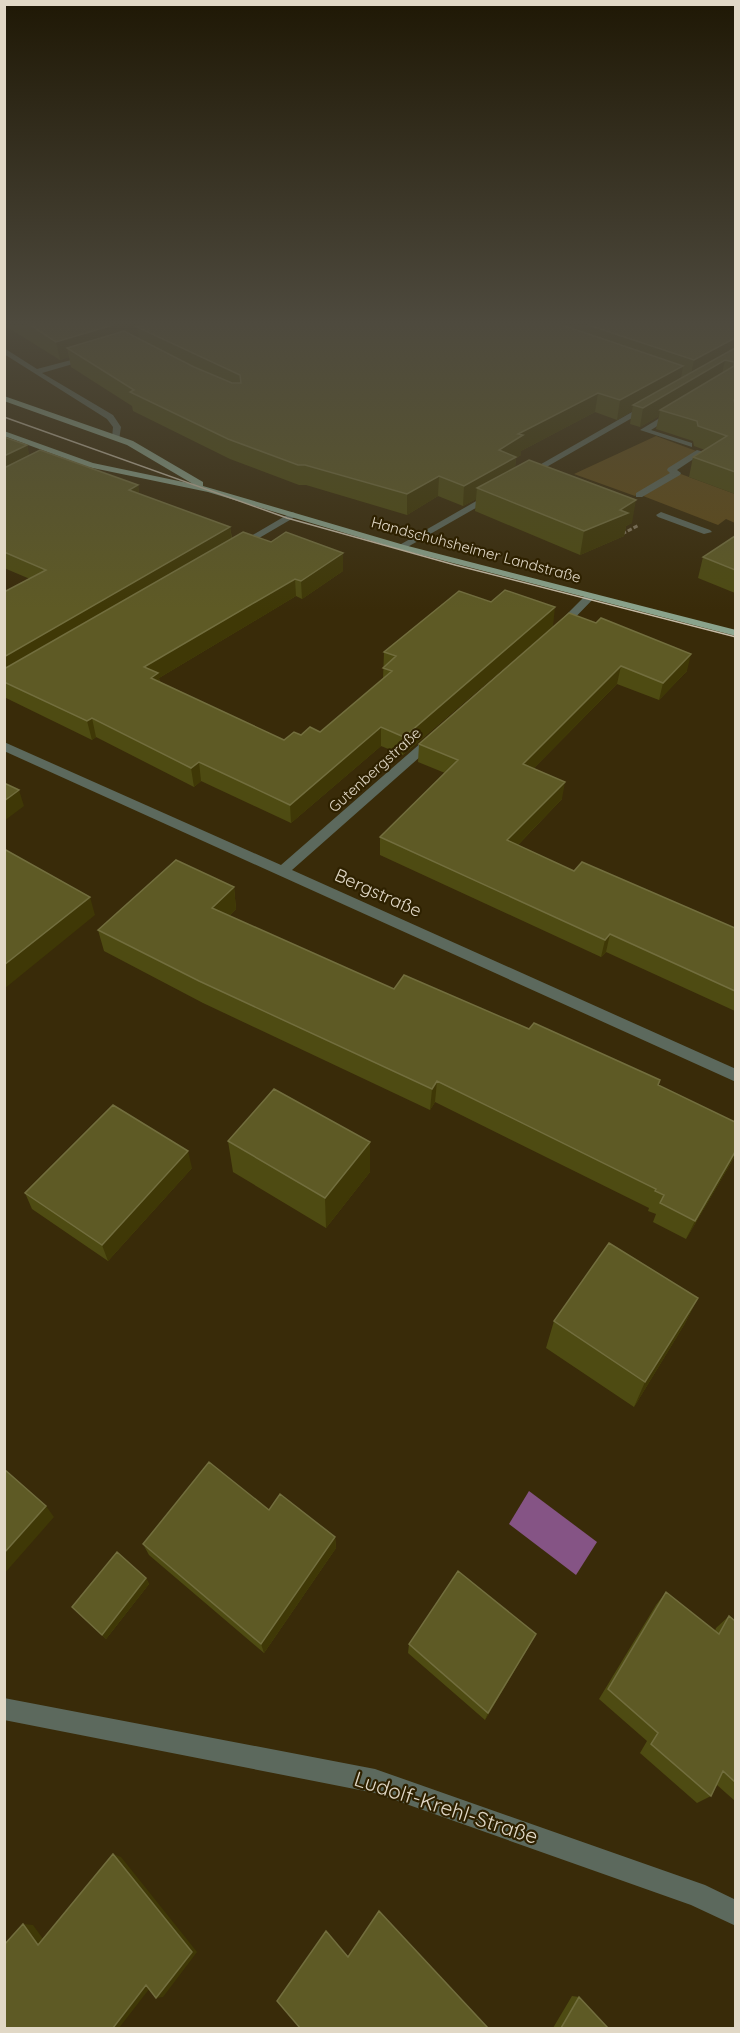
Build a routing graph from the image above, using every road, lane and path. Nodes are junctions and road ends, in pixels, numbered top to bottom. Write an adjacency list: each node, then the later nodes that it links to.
1 (65, 420): 6 (main road, Handschuhsheimer Landstraße)
2 (112, 420): 6 (street)
3 (625, 420): 9 (street)
4 (661, 420): 7 (street)
5 (4, 433): 10 (main road, Handschuhsheimer Landstraße)
6 (116, 438): 10 (main road, Handschuhsheimer Landstraße)
7 (689, 445)
8 (700, 452): 12 (street)
9 (517, 481)
10 (210, 490): 13 (main road, Handschuhsheimer Landstraße)
11 (496, 492): 18 (street)
12 (639, 495)
13 (292, 515): 18 (main road, Handschuhsheimer Landstraße); 19 (street)
14 (661, 515): 16 (street)
15 (642, 524): 17 (path)
16 (707, 532)
17 (616, 538)
18 (401, 547): 20 (main road, Handschuhsheimer Landstraße)
19 (226, 554)
20 (592, 596): 21 (street); 22 (main road, Handschuhsheimer Landstraße)
21 (554, 632)
22 (735, 633)
23 (441, 731): 25 (street, Gutenbergstraße)
24 (4, 746): 25 (street, Bergstraße)
25 (284, 870): 26 (street, Bergstraße)
26 (735, 1076)
27 (4, 1709): 28 (street, Ludolf-Krehl-Straße)
28 (735, 1914)

